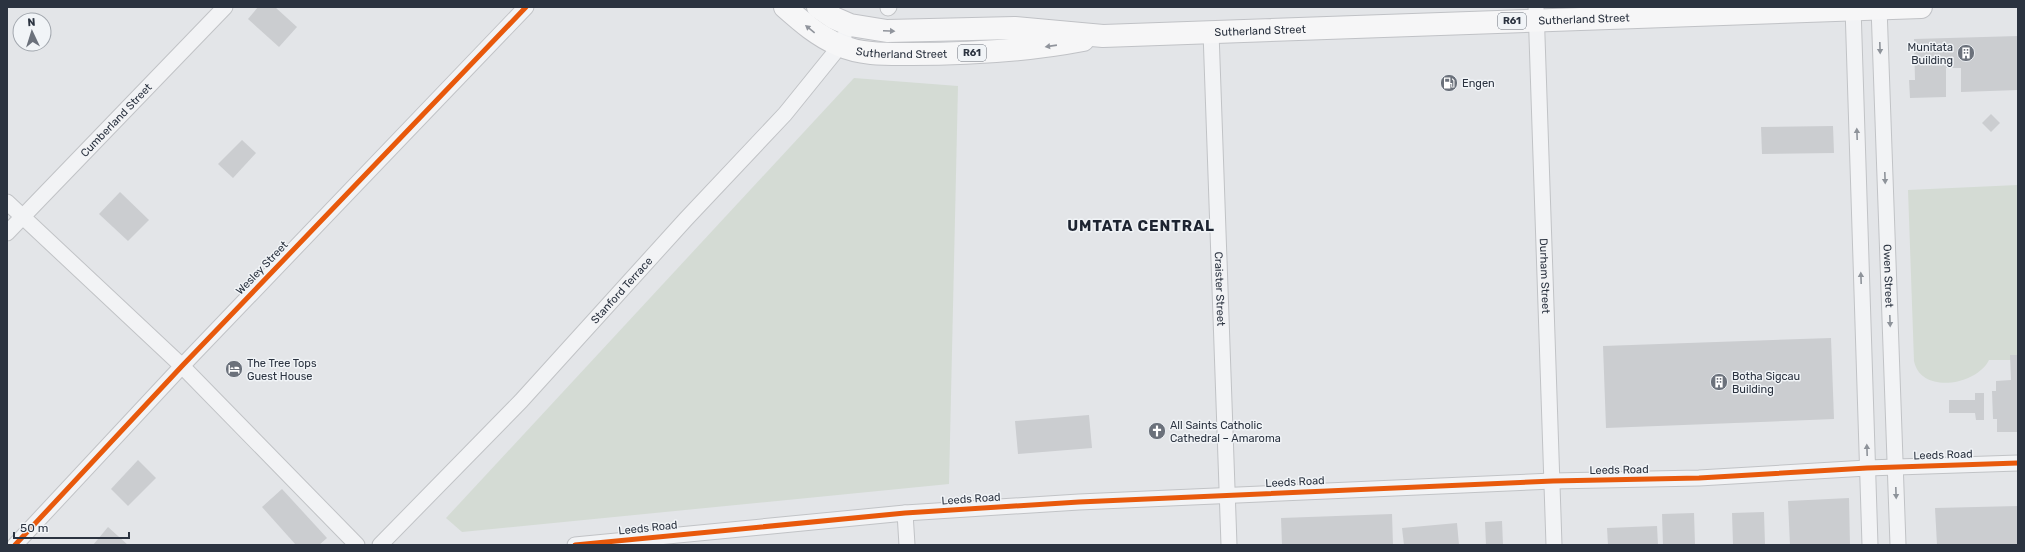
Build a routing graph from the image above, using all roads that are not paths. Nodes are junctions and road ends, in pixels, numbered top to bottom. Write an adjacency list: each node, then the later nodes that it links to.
1 (225, 7): 14 (street, Cumberland Street)
2 (526, 7): 16 (street, Wesley Street)
3 (785, 7): 12 (main road, Sutherland Street / R61, one-way to 3)
4 (818, 7): 9 (main road, Sutherland Street / R61)
5 (1921, 7): 7 (main road, Sutherland Street / R61)
6 (1853, 8): 7 (main road, Sutherland Street / R61); 8 (main road, Sutherland Street / R61); 19 (street, one-way to 6)
7 (1879, 8): 18 (street, Owen Street, one-way to 18)
8 (1536, 14): 10 (main road, Sutherland Street / R61); 20 (street, Durham Street)
9 (850, 25): 11 (main road, Sutherland Street / R61, one-way to 11); 12 (street, Stanford Terrace)
10 (1211, 32): 11 (main road, Sutherland Street / R61); 21 (street, Craister Street)
11 (1103, 36): 12 (main road, Sutherland Street / R61, one-way to 12)
12 (840, 46): 25 (street, Stanford Terrace)
13 (7, 202): 14 (street)
14 (22, 216): 15 (street, Cumberland Street); 16 (street)
15 (7, 233)
16 (182, 366): 23 (street, Wesley Street); 24 (street)
17 (2018, 463): 18 (street, Leeds Road)
18 (1896, 467): 19 (street, Leeds Road); 31 (street, Owen Street, one-way to 31)
19 (1867, 468): 20 (street, Leeds Road); 30 (street)
20 (1553, 481): 21 (street, Leeds Road); 29 (street, Durham Street)
21 (1227, 496): 22 (street, Leeds Road); 28 (street, Craister Street)
22 (905, 513): 26 (street, Leeds Road); 27 (street)
23 (15, 545)
24 (357, 545)
25 (380, 545)
26 (575, 545)
27 (907, 545)
28 (1229, 545)
29 (1554, 545)
30 (1870, 545)
31 (1898, 545)

